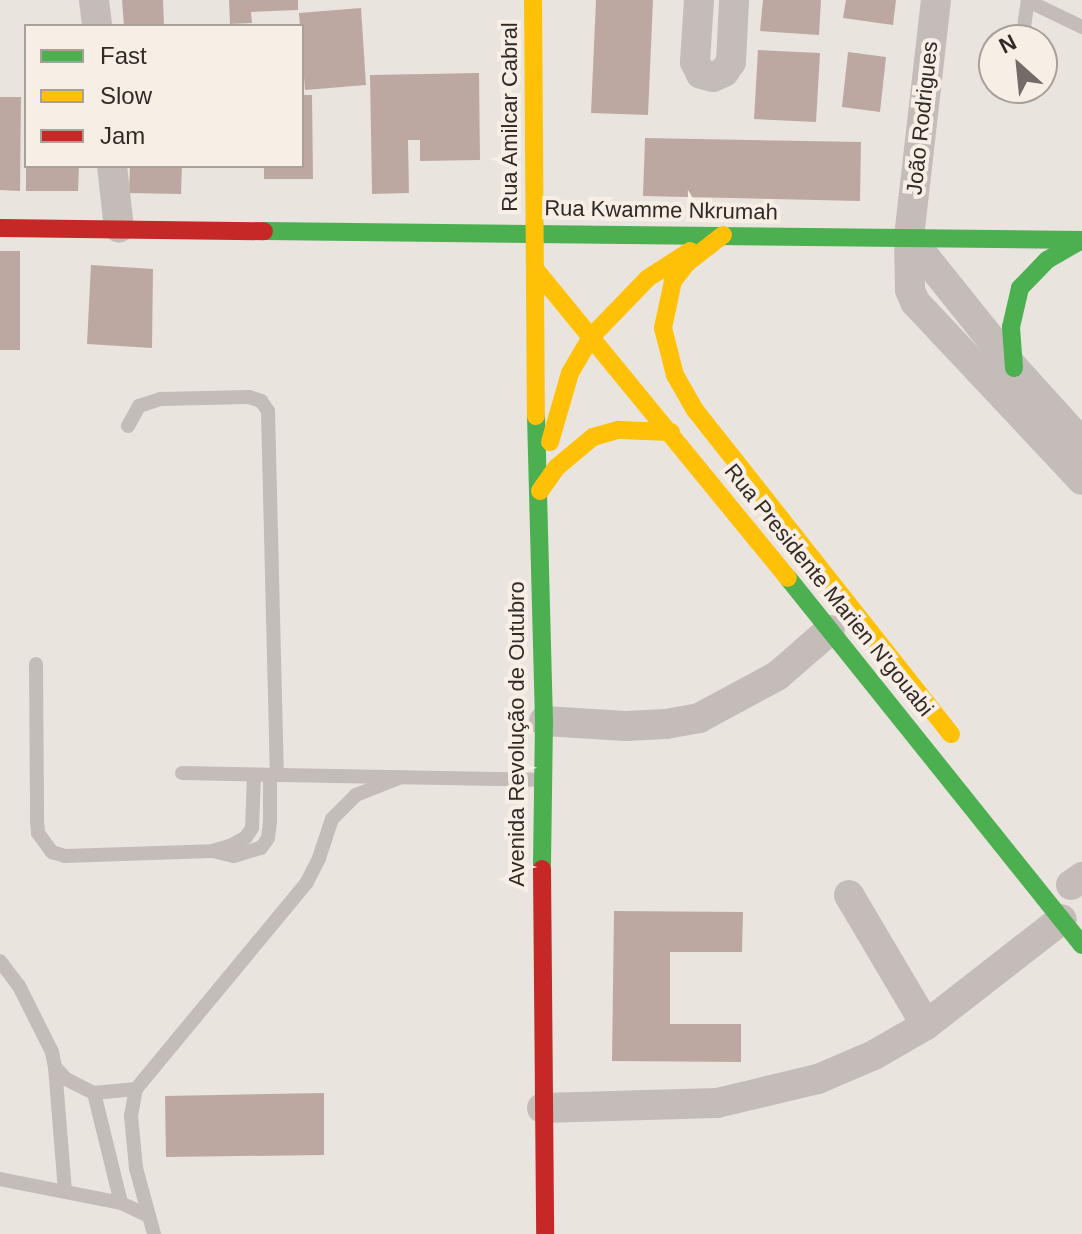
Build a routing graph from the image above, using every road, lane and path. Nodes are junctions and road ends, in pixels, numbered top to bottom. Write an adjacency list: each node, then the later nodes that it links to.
1 (94, 0): 7 (street)
2 (533, 0): 13 (street, Rua Amilcar Cabral)
3 (699, 0): 4 (street)
4 (734, 0)
5 (936, 0): 15 (street, João Rodrigues)
6 (1028, 0): 8 (lane); 9 (lane)
7 (97, 24)
8 (1024, 24)
9 (1082, 27)
10 (112, 168): 12 (street)
11 (0, 228): 12 (street, Rua Kwamme Nkrumah)
12 (119, 228): 13 (street, Rua Kwamme Nkrumah)
13 (535, 233): 14 (street, Rua Kwamme Nkrumah); 17 (street, Avenida Revolução de Outubro)
14 (723, 235): 15 (street, Rua Kwamme Nkrumah); 18 (street); 28 (street, Rua Presidente Marien N'gouabi)
15 (909, 237): 16 (street, Rua Kwamme Nkrumah); 19 (street); 23 (street, João Rodrigues)
16 (1082, 240): 19 (street)
17 (535, 269): 18 (street, Rua Presidente Marien N'gouabi); 24 (street, Avenida Revolução de Outubro)
18 (591, 337): 21 (street, Rua Presidente Marien N'gouabi); 24 (street)
19 (1014, 368): 22 (street)
20 (128, 426): 31 (lane)
21 (671, 432): 24 (street); 25 (street, Rua Presidente Marien N'gouabi)
22 (1082, 443)
23 (1082, 480)
24 (537, 495): 27 (street, Avenida Revolução de Outubro)
25 (830, 630): 27 (street); 35 (street, Rua Presidente Marien N'gouabi)
26 (36, 664): 34 (lane)
27 (544, 721): 33 (street, Avenida Revolução de Outubro)
28 (963, 749)
29 (182, 773): 30 (lane)
30 (254, 775): 31 (lane); 34 (lane)
31 (274, 775): 32 (lane); 34 (lane)
32 (399, 778): 33 (lane); 41 (lane)
33 (543, 780): 43 (street, Avenida Revolução de Outubro)
34 (212, 851)
35 (1072, 891): 37 (street, Rua Presidente Marien N'gouabi); 39 (street)
36 (849, 895): 39 (street)
37 (1082, 945)
38 (0, 961): 40 (lane)
39 (926, 1025): 43 (street)
40 (55, 1067): 42 (lane); 45 (lane)
41 (136, 1089): 42 (lane); 47 (lane)
42 (94, 1093): 46 (lane)
43 (542, 1108): 49 (street, Avenida Revolução de Outubro)
44 (0, 1179): 45 (lane)
45 (65, 1191): 46 (lane)
46 (121, 1203): 47 (lane)
47 (149, 1216): 48 (lane)
48 (154, 1234)
49 (545, 1234)

